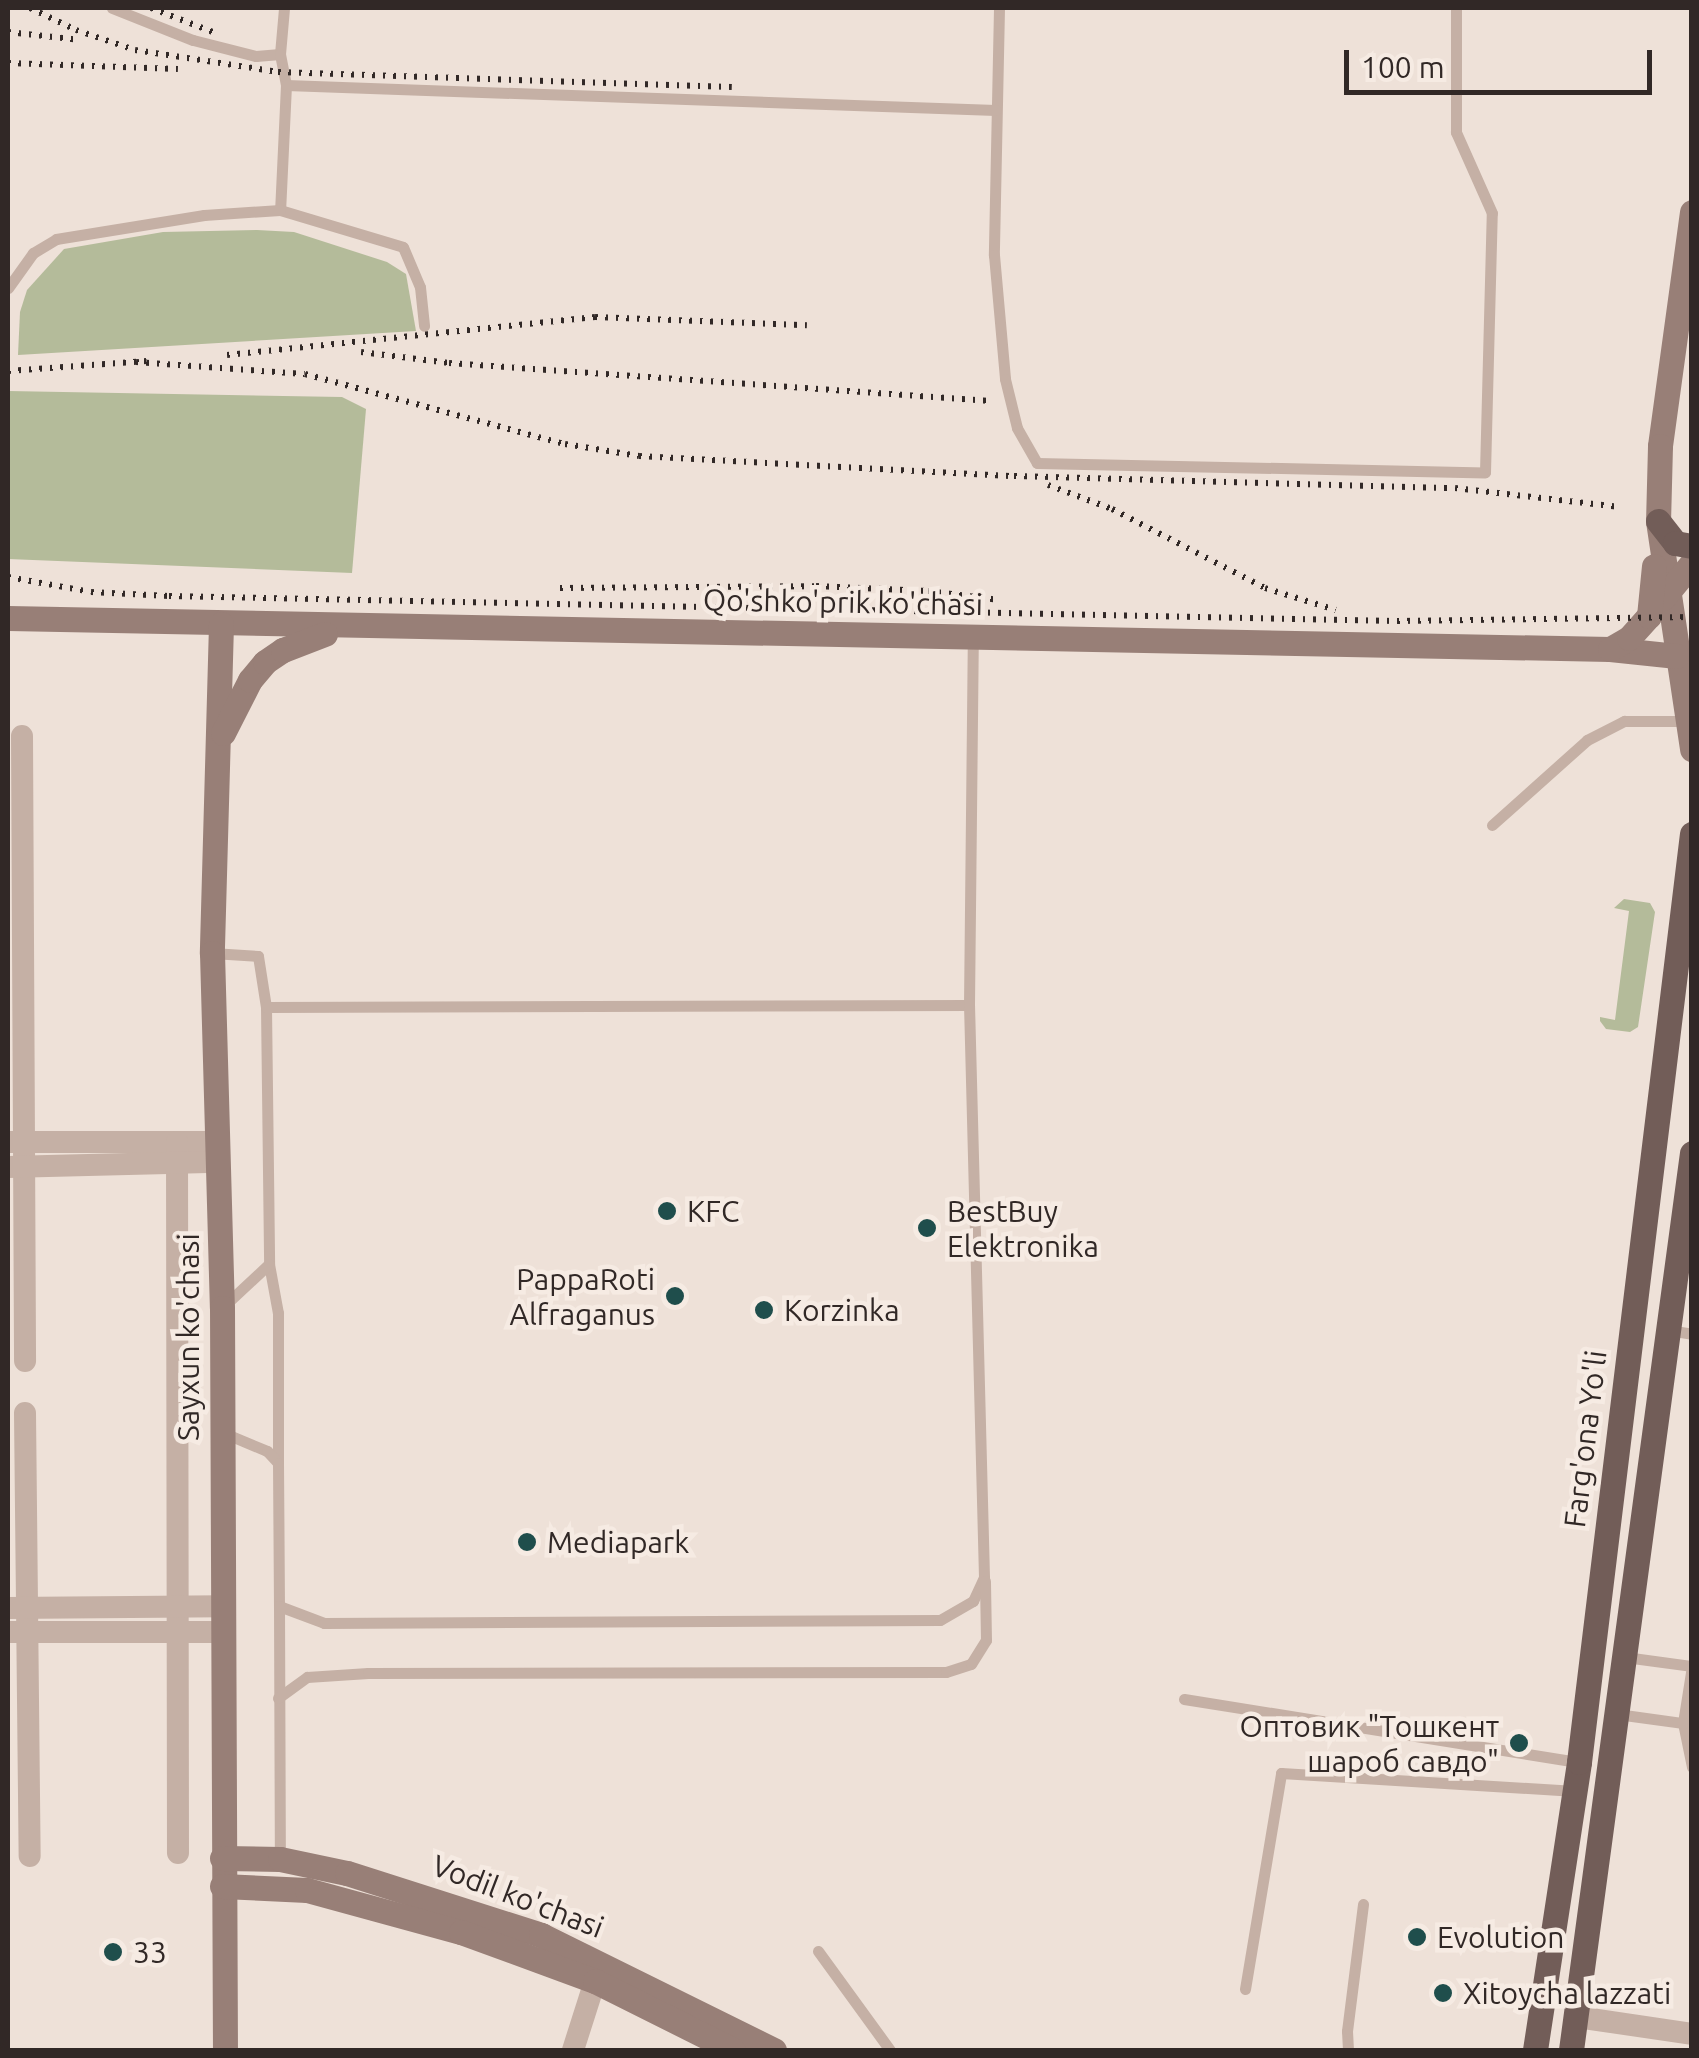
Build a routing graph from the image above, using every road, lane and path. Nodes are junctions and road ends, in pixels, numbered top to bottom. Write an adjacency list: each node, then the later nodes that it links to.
1 (112, 8): 5 (lane)
2 (284, 8): 5 (lane)
3 (999, 8): 7 (lane)
4 (1456, 8): 7 (lane)
5 (280, 54): 6 (lane)
6 (286, 86): 7 (lane); 8 (lane)
7 (996, 110)
8 (280, 210): 10 (lane); 11 (lane)
9 (1692, 212): 12 (street)
10 (8, 288)
11 (424, 326)
12 (1658, 521): 13 (main road); 15 (street); 16 (street)
13 (1692, 546)
14 (1692, 563): 15 (street)
15 (1668, 592): 16 (street); 22 (street)
16 (1648, 616): 21 (street)
17 (8, 618): 18 (street, Qo'shko'prik ko'chasi)
18 (221, 624): 19 (street, Qo'shko'prik ko'chasi); 25 (street, Sayxun ko'chasi)
19 (353, 628): 20 (street, Qo'shko'prik ko'chasi); 25 (street)
20 (973, 636): 21 (street, Qo'shko'prik ko'chasi); 30 (lane)
21 (1610, 649): 22 (street, Qo'shko'prik ko'chasi)
22 (1677, 656): 23 (street)
23 (1689, 720): 26 (street); 27 (lane)
24 (22, 736): 32 (street)
25 (219, 742): 29 (street, Sayxun ko'chasi)
26 (1692, 749)
27 (1492, 825)
28 (1692, 834): 57 (main road, Farg'ona Yo'li)
29 (212, 953): 31 (lane); 33 (street, Sayxun ko'chasi)
30 (969, 1005): 31 (lane); 44 (lane)
31 (266, 1007): 37 (lane)
32 (16, 1141): 34 (street); 36 (street)
33 (218, 1152): 34 (street); 38 (street, Sayxun ko'chasi)
34 (177, 1153): 36 (street); 45 (street)
35 (1692, 1153): 39 (main road)
36 (16, 1167): 40 (street)
37 (269, 1264): 38 (lane); 43 (lane)
38 (222, 1308): 42 (street, Sayxun ko'chasi)
39 (1680, 1332): 51 (main road)
40 (25, 1360)
41 (25, 1413): 47 (street)
42 (221, 1432): 43 (lane); 48 (street, Sayxun ko'chasi)
43 (278, 1463): 46 (lane)
44 (984, 1577): 46 (lane); 53 (lane)
45 (177, 1606): 47 (street); 48 (street); 50 (street)
46 (279, 1606): 53 (lane)
47 (17, 1608): 49 (street)
48 (222, 1619): 50 (street); 62 (street, Sayxun ko'chasi)
49 (18, 1632): 50 (street); 61 (street)
50 (178, 1632): 60 (street)
51 (1625, 1657): 52 (lane); 55 (main road)
52 (1692, 1666): 56 (lane)
53 (278, 1698): 63 (lane)
54 (1184, 1699): 57 (lane)
55 (1617, 1714): 56 (lane); 69 (main road)
56 (1683, 1723): 58 (lane)
57 (1579, 1762): 59 (main road, Farg'ona Yo'li)
58 (1692, 1767)
59 (1575, 1791): 68 (lane); 77 (main road, Farg'ona Yo'li)
60 (178, 1854)
61 (30, 1856)
62 (222, 1858): 63 (street, Vodil ko'chasi); 64 (street, Sayxun ko'chasi)
63 (280, 1859): 74 (street, Vodil ko'chasi)
64 (222, 1886): 67 (street, Vodil ko'chasi); 72 (street, Sayxun ko'chasi)
65 (1363, 1904): 76 (lane)
66 (818, 1951): 75 (lane)
67 (596, 1981): 71 (street, Vodil ko'chasi); 73 (street)
68 (1245, 1989)
69 (1577, 2016): 70 (street); 78 (main road)
70 (1692, 2034)
71 (727, 2049)
72 (225, 2050)
73 (572, 2050)
74 (774, 2050)
75 (890, 2050)
76 (1348, 2050)
77 (1535, 2050)
78 (1571, 2050)

